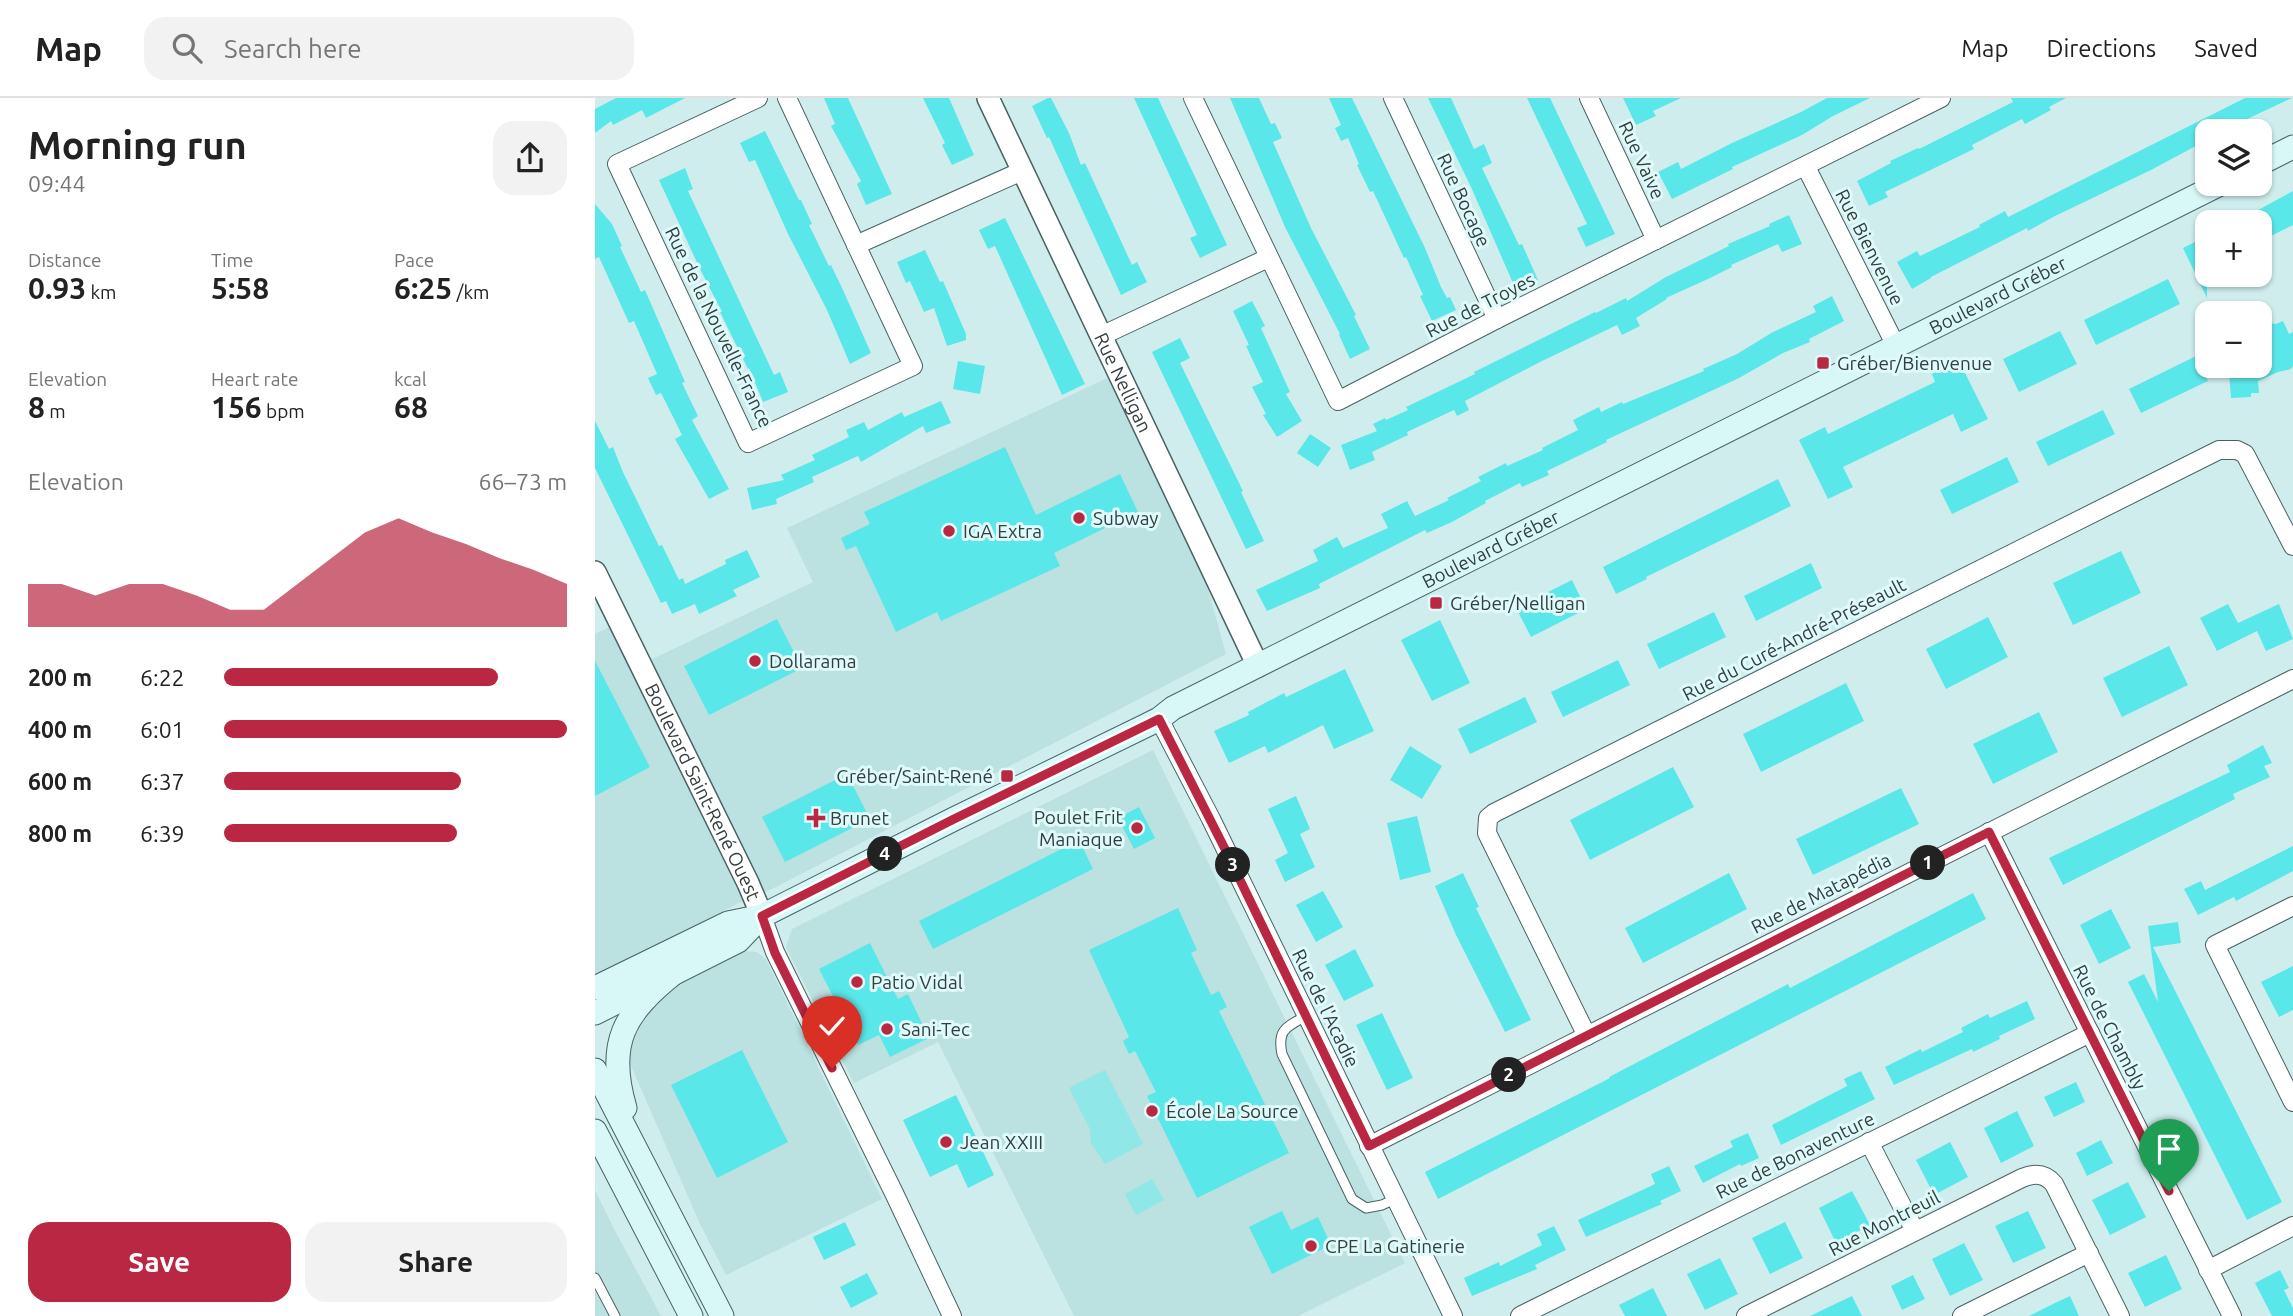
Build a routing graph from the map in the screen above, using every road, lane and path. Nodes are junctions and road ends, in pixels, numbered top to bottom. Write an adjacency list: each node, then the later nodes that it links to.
1 (758, 98): 14 (street, Rue de la Nouvelle-France)
2 (787, 98): 14 (street, Rue de la Nouvelle-France)
3 (988, 98): 11 (street, Rue Nelligan)
4 (1193, 98): 15 (street, Rue de Troyes)
5 (1392, 98): 16 (street, Rue Bocage)
6 (1589, 98): 13 (street, Rue Vaive)
7 (1941, 98): 10 (street, Rue de Troyes)
8 (2293, 147): 9 (main road)
9 (2272, 158)
10 (1806, 166): 13 (street, Rue de Troyes); 18 (street, Rue Bienvenue)
11 (1022, 171): 14 (street); 17 (street, Rue Nelligan)
12 (2196, 196): 18 (main road, Boulevard Gréber)
13 (1656, 240): 16 (street, Rue de Troyes)
14 (856, 245)
15 (1268, 258): 16 (street, Rue de Troyes); 17 (street)
16 (1497, 319)
17 (1101, 336): 21 (street, Rue Nelligan)
18 (1896, 346): 21 (main road, Boulevard Gréber)
19 (2293, 545): 32 (street, Rue du Curé-André-Préseault)
20 (595, 572): 26 (street, Boulevard Saint-René Ouest)
21 (1258, 666): 23 (main road, Boulevard Gréber)
22 (2293, 679): 24 (street, Rue de Matapédia)
23 (1159, 719): 26 (main road, Boulevard Gréber); 30 (street, Rue de l'Acadie)
24 (1989, 832): 31 (street, Rue de Chambly); 32 (street, Rue de Matapédia)
25 (2293, 906): 33 (street)
26 (762, 916): 27 (main road, Boulevard Gréber); 28 (main road, Boulevard Gréber); 49 (street, Boulevard Saint-René Ouest)
27 (674, 973): 29 (main road, Boulevard Gréber); 39 (main road)
28 (595, 988)
29 (595, 1013)
30 (1306, 1016): 38 (street, Rue de l'Acadie); 40 (lane)
31 (2090, 1033): 37 (street, Rue de Bonaventure); 44 (street, Rue de Chambly)
32 (1587, 1036): 38 (street, Rue de Matapédia)
33 (2286, 1069): 35 (street)
34 (595, 1070): 39 (main road)
35 (2293, 1102)
36 (595, 1131): 47 (main road)
37 (1869, 1142): 42 (street); 51 (street, Rue de Bonaventure)
38 (1369, 1146): 40 (street, Rue de l'Acadie)
39 (637, 1152): 48 (main road)
40 (1395, 1199): 50 (street, Rue de l'Acadie)
41 (2293, 1226): 44 (street)
42 (1915, 1231): 43 (street, Rue Montreuil); 52 (street, Rue Montreuil)
43 (2089, 1253): 53 (street); 54 (street)
44 (2209, 1270): 55 (street, Rue de Chambly)
45 (595, 1278): 46 (lane)
46 (615, 1316)
47 (691, 1316)
48 (722, 1316)
49 (953, 1316)
50 (1453, 1316)
51 (1520, 1316)
52 (1746, 1316)
53 (1962, 1316)
54 (2120, 1316)
55 (2232, 1316)

